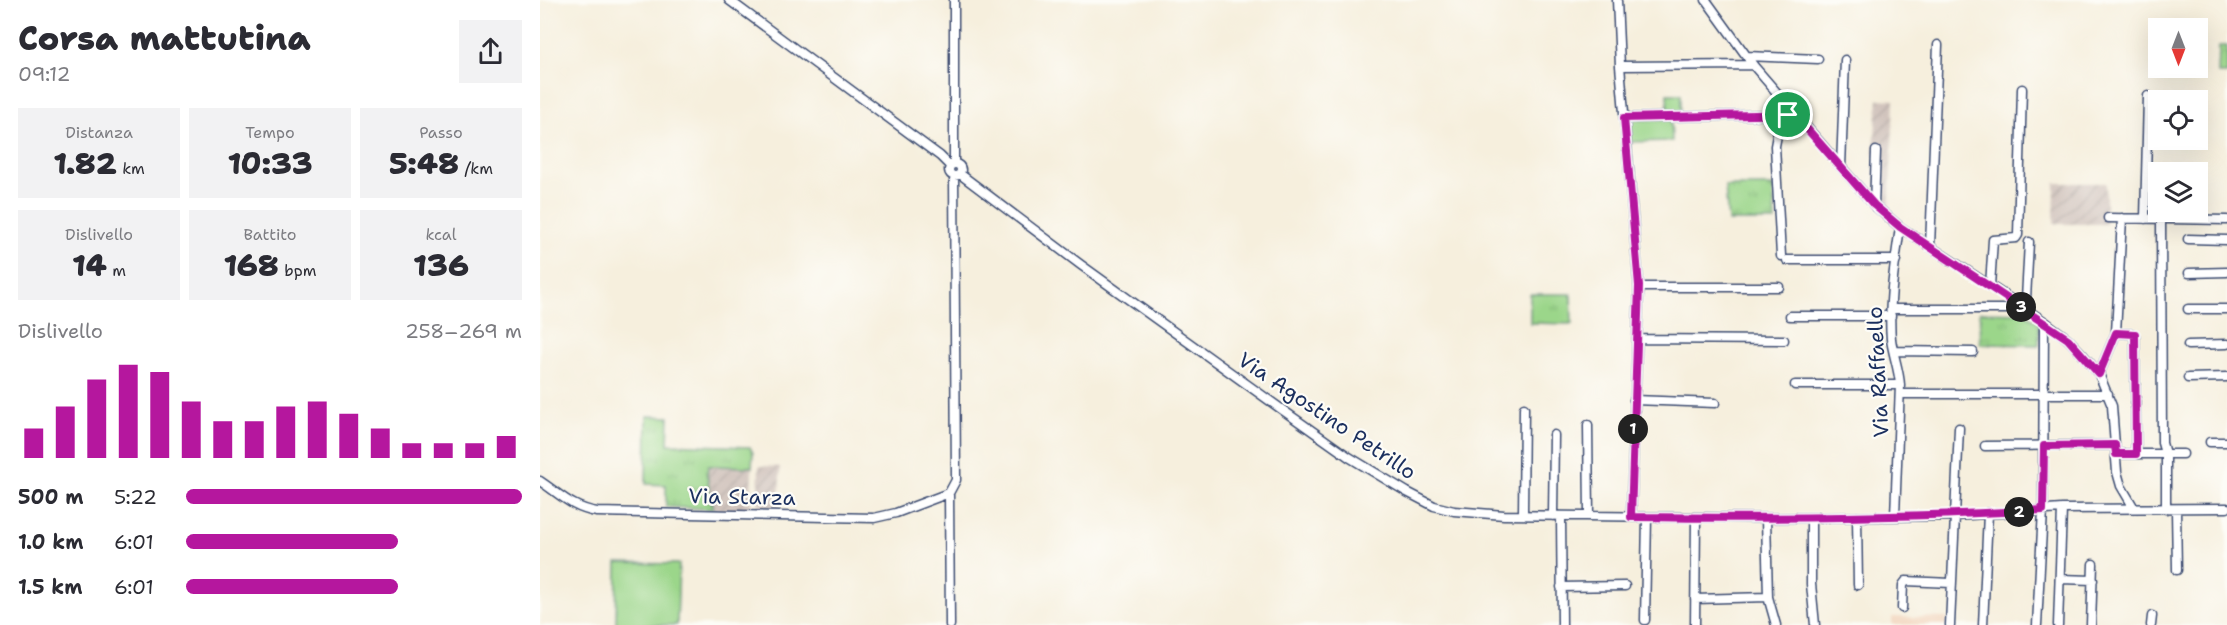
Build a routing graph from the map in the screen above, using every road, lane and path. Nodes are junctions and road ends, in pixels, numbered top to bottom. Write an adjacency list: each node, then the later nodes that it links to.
1 (729, 0): 16 (street)
2 (954, 0): 16 (street)
3 (1617, 0): 10 (street)
4 (1706, 0): 6 (street)
5 (1938, 45): 30 (street)
6 (1747, 56): 7 (street); 9 (street)
7 (1818, 59)
8 (1845, 60): 17 (street)
9 (1753, 65): 10 (street); 13 (street)
10 (1620, 66): 14 (street)
11 (2022, 89): 35 (street)
12 (2148, 96): 22 (street)
13 (1791, 115): 14 (street); 17 (street); 31 (street)
14 (1624, 118): 34 (street)
15 (1876, 151): 19 (street)
16 (952, 165): 18 (street)
17 (1841, 167): 19 (street)
18 (957, 175): 72 (street); 80 (street, Via Agostino Petrillo)
19 (1874, 205): 26 (street)
20 (2108, 218): 21 (street)
21 (2122, 218): 22 (street); 43 (street)
22 (2145, 219)
23 (2208, 220): 24 (street)
24 (2227, 220)
25 (2161, 222): 69 (street)
26 (1900, 227): 30 (street); 31 (street, Via Raffaello)
27 (2188, 239): 28 (street)
28 (2227, 240)
29 (2029, 242): 37 (street)
30 (1930, 246): 35 (street)
31 (1896, 260): 40 (street, Via Raffaello)
32 (2227, 272): 33 (street)
33 (2188, 273)
34 (1639, 286): 36 (street); 44 (street)
35 (1990, 286): 37 (street)
36 (1779, 287)
37 (2023, 309): 40 (street); 42 (street)
38 (2188, 309): 39 (street)
39 (2227, 309)
40 (1891, 313): 41 (street); 48 (street, Via Raffaello)
41 (1790, 315)
42 (2044, 321): 50 (street); 55 (street)
43 (2116, 333): 50 (street); 68 (street)
44 (1637, 339): 45 (street); 57 (street)
45 (1784, 340)
46 (2227, 344): 47 (street)
47 (2188, 345)
48 (1894, 351): 49 (street); 54 (street, Via Raffaello)
49 (1972, 352)
50 (2099, 374): 56 (street)
51 (2227, 377): 52 (street)
52 (2188, 378)
53 (1795, 385): 54 (street)
54 (1900, 390): 55 (street); 83 (street, Via Raffaello)
55 (2044, 394): 56 (street); 66 (street)
56 (2108, 394): 67 (street)
57 (1634, 400): 58 (street); 85 (street)
58 (1715, 403)
59 (1524, 408): 80 (street)
60 (1588, 425): 82 (street)
61 (1959, 428): 84 (street)
62 (1554, 435): 81 (street)
63 (2210, 442): 64 (street)
64 (2227, 442)
65 (1985, 446): 66 (street)
66 (2044, 446): 67 (street); 78 (street)
67 (2115, 450): 68 (street); 73 (street)
68 (2136, 454): 69 (street)
69 (2165, 454): 70 (street); 76 (street)
70 (2183, 454)
71 (540, 481): 72 (street, Via Starza)
72 (949, 493): 103 (street)
73 (2134, 508): 75 (street, Via Agostino Petrillo); 76 (street, Via Agostino Petrillo)
74 (2227, 508): 77 (street, Via Agostino Petrillo)
75 (2062, 509): 78 (street, Via Agostino Petrillo); 93 (street)
76 (2166, 509): 77 (street, Via Agostino Petrillo)
77 (2176, 509): 92 (street)
78 (2043, 510): 79 (street, Via Agostino Petrillo); 110 (street)
79 (1988, 513): 84 (street, Via Agostino Petrillo); 109 (street)
80 (1523, 515): 81 (street, Via Agostino Petrillo)
81 (1557, 516): 82 (street, Via Agostino Petrillo); 98 (street)
82 (1589, 516): 85 (street, Via Agostino Petrillo)
83 (1895, 516): 84 (street, Via Agostino Petrillo); 87 (street, Via Agostino Petrillo)
84 (1955, 516): 95 (street)
85 (1631, 517): 86 (street, Via Agostino Petrillo)
86 (1647, 517): 88 (street, Via Agostino Petrillo); 102 (street)
87 (1857, 517): 90 (street, Via Agostino Petrillo); 96 (street)
88 (1696, 518): 89 (street, Via Agostino Petrillo); 100 (street)
89 (1766, 518): 90 (street, Via Agostino Petrillo); 99 (street)
90 (1810, 518): 107 (street)
91 (2093, 564): 94 (street)
92 (2177, 570)
93 (2060, 579): 94 (street); 111 (street)
94 (2093, 580): 112 (street)
95 (1951, 583): 101 (street); 108 (street)
96 (1858, 585)
97 (1625, 586): 98 (street)
98 (1561, 588): 104 (street)
99 (1768, 597): 100 (street); 106 (street)
100 (1695, 599): 105 (street)
101 (1902, 608)
102 (1645, 620)
103 (950, 625)
104 (1562, 625)
105 (1695, 625)
106 (1776, 625)
107 (1815, 625)
108 (1950, 625)
109 (1983, 625)
110 (2037, 625)
111 (2058, 625)
112 (2091, 625)

